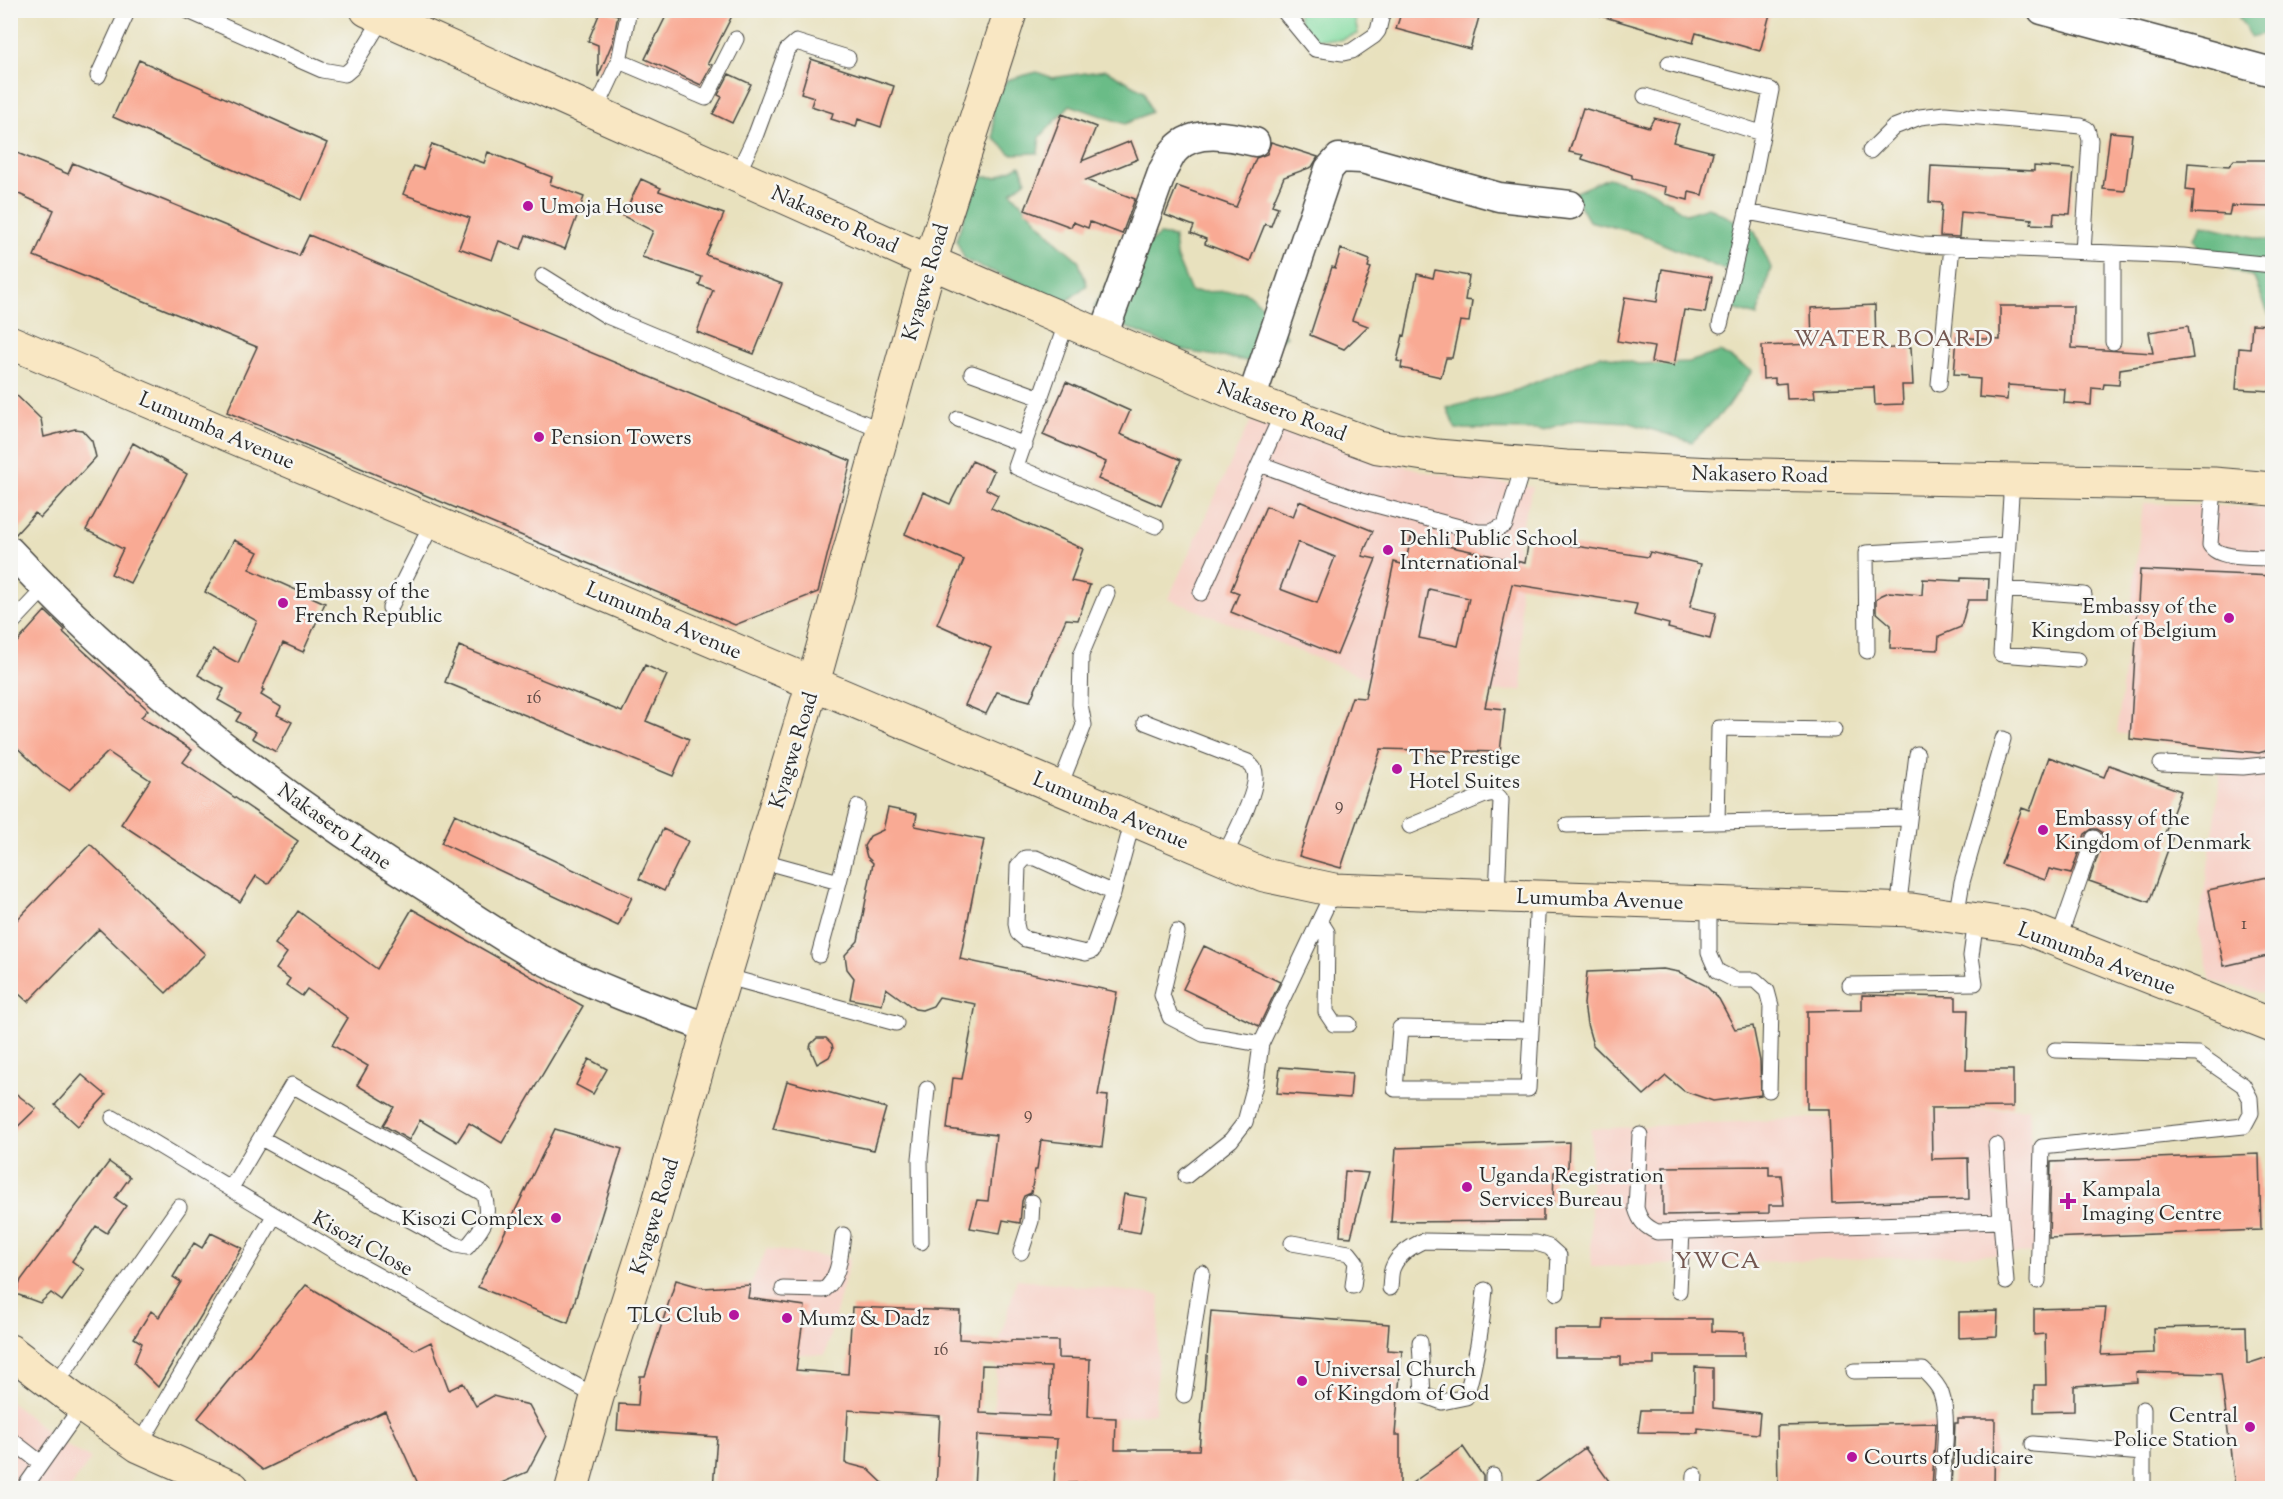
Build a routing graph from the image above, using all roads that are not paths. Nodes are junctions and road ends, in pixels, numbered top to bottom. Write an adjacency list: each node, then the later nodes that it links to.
1 (128, 10): 14 (lane)
2 (186, 10): 8 (lane)
3 (629, 10): 11 (lane)
4 (1011, 10): 26 (main road, Kyagwe Road)
5 (1283, 10): 6 (lane)
6 (1383, 10)
7 (2042, 10): 13 (street)
8 (375, 14): 16 (main road, Nakasero Road)
9 (736, 39): 11 (lane)
10 (848, 58): 20 (lane)
11 (619, 61): 16 (lane)
12 (1669, 63): 17 (lane)
13 (2272, 72)
14 (98, 76)
15 (1644, 96): 17 (lane)
16 (595, 112): 20 (main road, Nakasero Road)
17 (1761, 133): 22 (lane)
18 (1256, 142): 31 (street)
19 (1870, 151): 24 (lane)
20 (737, 176): 26 (main road, Nakasero Road)
21 (1570, 205): 37 (street)
22 (1747, 212): 23 (lane); 30 (lane)
23 (1952, 246): 24 (lane); 35 (lane)
24 (2083, 252): 25 (lane)
25 (2114, 253): 27 (lane); 33 (lane)
26 (930, 262): 29 (main road, Nakasero Road); 40 (main road, Kyagwe Road)
27 (2272, 265)
28 (543, 276): 40 (lane)
29 (1067, 321): 31 (main road, Nakasero Road); 36 (lane)
30 (1720, 325)
31 (1103, 336): 37 (main road, Nakasero Road)
32 (10, 342): 47 (main road, Lumumba Avenue)
33 (2113, 342)
34 (972, 373): 36 (lane)
35 (1939, 384)
36 (1041, 398): 41 (lane)
37 (1251, 400): 38 (main road, Nakasero Road)
38 (1283, 412): 42 (main road, Nakasero Road); 43 (lane)
39 (958, 419): 41 (lane)
40 (883, 431): 61 (main road, Kyagwe Road)
41 (1024, 445): 48 (lane)
42 (1524, 463): 43 (lane); 44 (main road, Nakasero Road)
43 (1260, 464): 55 (lane)
44 (2012, 480): 45 (main road, Nakasero Road); 49 (lane)
45 (2214, 484): 46 (main road, Nakasero Road); 51 (lane)
46 (2272, 489)
47 (434, 522): 57 (lane); 61 (main road, Lumumba Avenue)
48 (1156, 526)
49 (2007, 545): 53 (lane); 59 (lane)
50 (10, 551): 52 (street, Nakasero Lane)
51 (2272, 558)
52 (45, 588): 58 (lane); 95 (street, Nakasero Lane)
53 (2005, 589): 56 (lane); 60 (lane)
54 (1107, 593): 68 (lane)
55 (1201, 593)
56 (2084, 595)
57 (390, 608)
58 (10, 625)
59 (1867, 651)
60 (2078, 660)
61 (813, 684): 68 (main road, Lumumba Avenue); 77 (main road, Kyagwe Road)
62 (1145, 722): 76 (lane)
63 (1834, 730): 72 (lane)
64 (2002, 740): 85 (lane)
65 (1917, 753): 70 (lane)
66 (2161, 764): 67 (lane)
67 (2272, 764)
68 (1059, 789): 71 (main road, Lumumba Avenue)
69 (858, 807): 78 (lane)
70 (1909, 818): 72 (lane); 84 (lane)
71 (1133, 820): 76 (main road, Lumumba Avenue); 80 (lane)
72 (1717, 822): 73 (lane)
73 (1567, 825)
74 (1410, 826): 81 (lane)
75 (2094, 838): 88 (lane)
76 (1223, 858): 79 (main road, Lumumba Avenue)
77 (759, 860): 78 (lane); 90 (main road, Kyagwe Road)
78 (839, 882): 89 (lane)
79 (1334, 890): 81 (main road, Lumumba Avenue); 86 (lane)
80 (1113, 893): 80 (lane)
81 (1497, 895): 82 (main road, Lumumba Avenue)
82 (1538, 897): 83 (main road, Lumumba Avenue); 96 (lane)
83 (1709, 903): 84 (main road, Lumumba Avenue); 100 (lane)
84 (1898, 910): 85 (main road, Lumumba Avenue)
85 (1966, 919): 88 (main road, Lumumba Avenue); 91 (lane)
86 (1320, 921): 93 (lane); 97 (lane)
87 (1177, 932): 97 (lane)
88 (2058, 941): 94 (main road, Lumumba Avenue)
89 (819, 955)
90 (724, 976): 92 (lane); 95 (main road, Kyagwe Road)
91 (1850, 985)
92 (896, 1023)
93 (1349, 1024)
94 (2272, 1026)
95 (708, 1028): 130 (main road, Kyagwe Road)
96 (1531, 1030): 96 (lane)
97 (1262, 1044): 105 (lane)
98 (2055, 1050): 117 (lane)
99 (927, 1089): 113 (lane)
100 (1769, 1090)
101 (113, 1118): 106 (lane, Kisozi Close)
102 (1640, 1135): 111 (lane)
103 (261, 1138): 103 (lane); 106 (lane)
104 (1996, 1145): 110 (lane)
105 (1186, 1176)
106 (231, 1188): 109 (lane, Kisozi Close)
107 (1032, 1202): 115 (lane)
108 (178, 1207): 128 (lane)
109 (274, 1216): 130 (lane, Kisozi Close); 135 (lane)
110 (2001, 1221): 111 (lane); 118 (lane)
111 (1682, 1231): 123 (lane)
112 (843, 1235): 121 (lane)
113 (921, 1242)
114 (1292, 1243): 119 (lane)
115 (1021, 1252)
116 (1202, 1274): 129 (lane)
117 (2038, 1281)
118 (2006, 1282)
119 (1353, 1286)
120 (1390, 1288): 124 (lane)
121 (783, 1289)
122 (1485, 1290): 125 (lane)
123 (1679, 1291)
124 (1557, 1293)
125 (1420, 1342)
126 (10, 1351): 128 (main road)
127 (1854, 1371): 141 (lane)
128 (55, 1385): 131 (main road)
129 (1184, 1395)
130 (597, 1397): 140 (main road, Kyagwe Road)
131 (82, 1406): 135 (main road); 137 (lane)
132 (2143, 1409): 136 (lane)
133 (10, 1439): 137 (lane)
134 (2033, 1444): 136 (lane)
135 (139, 1446): 139 (main road)
136 (2143, 1453): 142 (lane)
137 (41, 1463): 138 (lane)
138 (24, 1488)
139 (233, 1488)
140 (572, 1488)
141 (1942, 1488)
142 (2143, 1488)

